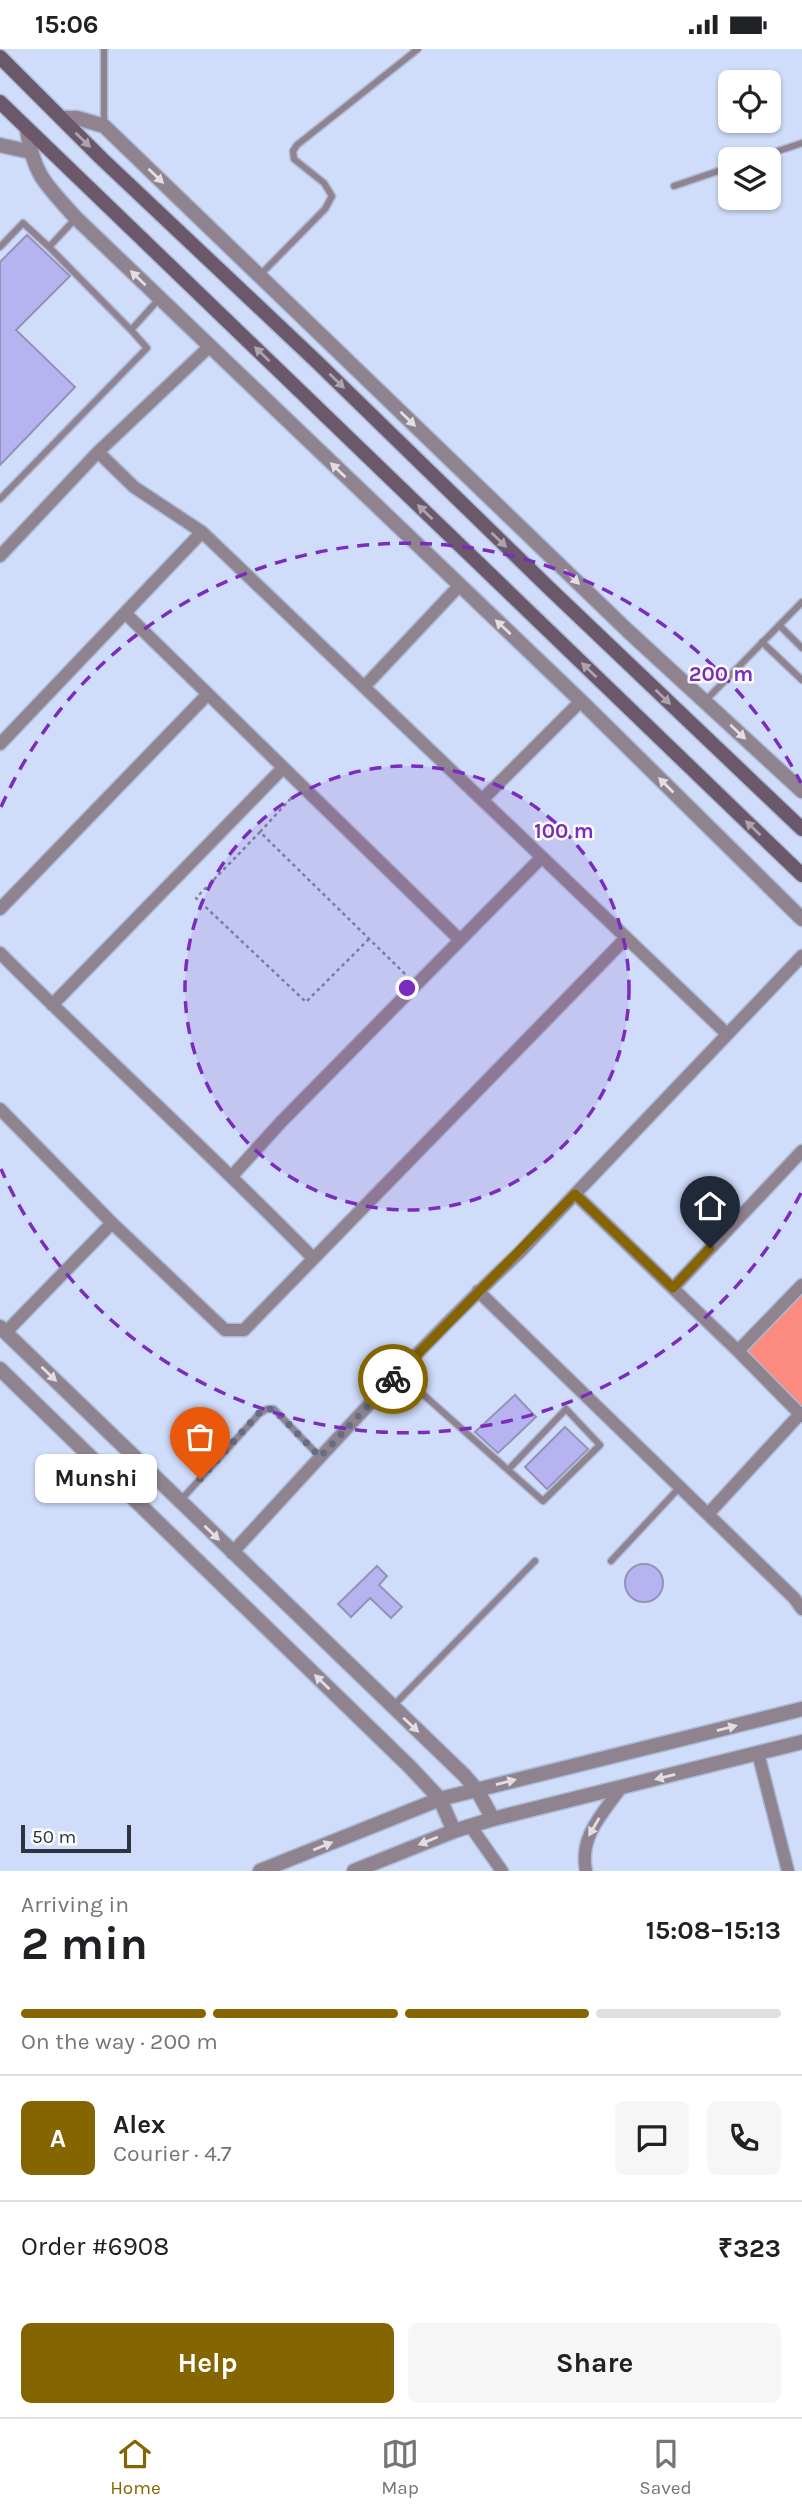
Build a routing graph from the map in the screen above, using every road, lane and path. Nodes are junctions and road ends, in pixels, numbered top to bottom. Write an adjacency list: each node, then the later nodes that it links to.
1 (104, 49): 6 (lane)
2 (418, 49): 17 (lane)
3 (0, 57): 5 (main road)
4 (0, 102): 7 (main road)
5 (61, 118): 6 (street); 41 (main road, one-way to 41)
6 (104, 126): 17 (street, one-way to 17)
7 (27, 129): 11 (street); 44 (main road, one-way to 7)
8 (802, 143): 10 (lane)
9 (0, 145): 11 (street)
10 (781, 150)
11 (31, 152): 14 (street)
12 (718, 171): 13 (lane)
13 (674, 186)
14 (76, 218): 16 (lane); 18 (street, one-way to 14)
15 (0, 247): 16 (lane)
16 (49, 247): 19 (lane)
17 (259, 276): 35 (street, one-way to 35)
18 (159, 299): 19 (lane); 20 (street)
19 (131, 330): 22 (lane)
20 (209, 347): 21 (street); 25 (street, one-way to 20)
21 (98, 452): 23 (street); 24 (street)
22 (0, 499)
23 (202, 532): 27 (street); 32 (street)
24 (0, 556)
25 (459, 586): 32 (street); 34 (street, one-way to 25)
26 (802, 602): 28 (lane)
27 (126, 614): 33 (street); 36 (street)
28 (779, 625): 29 (lane); 30 (lane)
29 (762, 642): 31 (lane); 35 (lane)
30 (802, 648)
31 (802, 680)
32 (363, 687): 40 (street)
33 (207, 695): 37 (street); 45 (street)
34 (581, 701): 40 (street); 46 (street, one-way to 34)
35 (705, 702): 39 (street, one-way to 39)
36 (0, 744)
37 (283, 768): 38 (street); 53 (street)
38 (302, 787): 42 (path); 49 (street)
39 (801, 788)
40 (482, 800): 43 (street)
41 (802, 829)
42 (260, 832): 48 (path); 48 (path)
43 (541, 858): 47 (street); 49 (street)
44 (802, 876)
45 (0, 909)
46 (802, 919)
47 (626, 938): 54 (street); 60 (street)
48 (369, 939): 52 (path)
49 (460, 940): 52 (street)
50 (0, 953): 53 (street)
51 (802, 955): 54 (street)
52 (416, 985): 57 (street)
53 (52, 1005): 57 (street)
54 (727, 1034): 58 (street)
55 (0, 1109): 59 (street)
56 (802, 1151): 62 (street)
57 (232, 1176): 60 (street)
58 (575, 1194): 62 (street); 63 (street)
59 (112, 1223): 60 (street); 64 (street)
60 (313, 1258)
61 (802, 1285): 65 (street)
62 (673, 1288): 65 (street)
63 (478, 1291): 67 (street); 71 (street)
64 (3, 1329): 72 (street, one-way to 72)
65 (738, 1351): 68 (street)
66 (0, 1369): 84 (street, one-way to 66)
67 (399, 1373): 69 (street); 70 (lane)
68 (801, 1415): 73 (street)
69 (320, 1457): 72 (lane); 74 (street)
70 (508, 1470): 70 (lane)
71 (681, 1486): 73 (street); 76 (lane)
72 (179, 1501): 74 (street, one-way to 74)
73 (709, 1513): 77 (street)
74 (232, 1553): 78 (street)
75 (535, 1561): 78 (lane)
76 (611, 1562)
77 (802, 1609)
78 (392, 1707): 83 (street, one-way to 83)
79 (802, 1709): 83 (street, one-way to 79)
80 (802, 1742): 81 (street)
81 (758, 1753): 82 (street, one-way to 82); 92 (street)
82 (620, 1789): 85 (street); 91 (street, one-way to 91)
83 (477, 1790): 84 (street); 85 (street)
84 (440, 1799): 87 (street); 88 (street, one-way to 84)
85 (493, 1819): 86 (street)
86 (471, 1827): 87 (street); 90 (street)
87 (454, 1831): 89 (street, one-way to 89)
88 (260, 1871)
89 (354, 1871)
90 (502, 1871)
91 (586, 1871)
92 (788, 1871)

